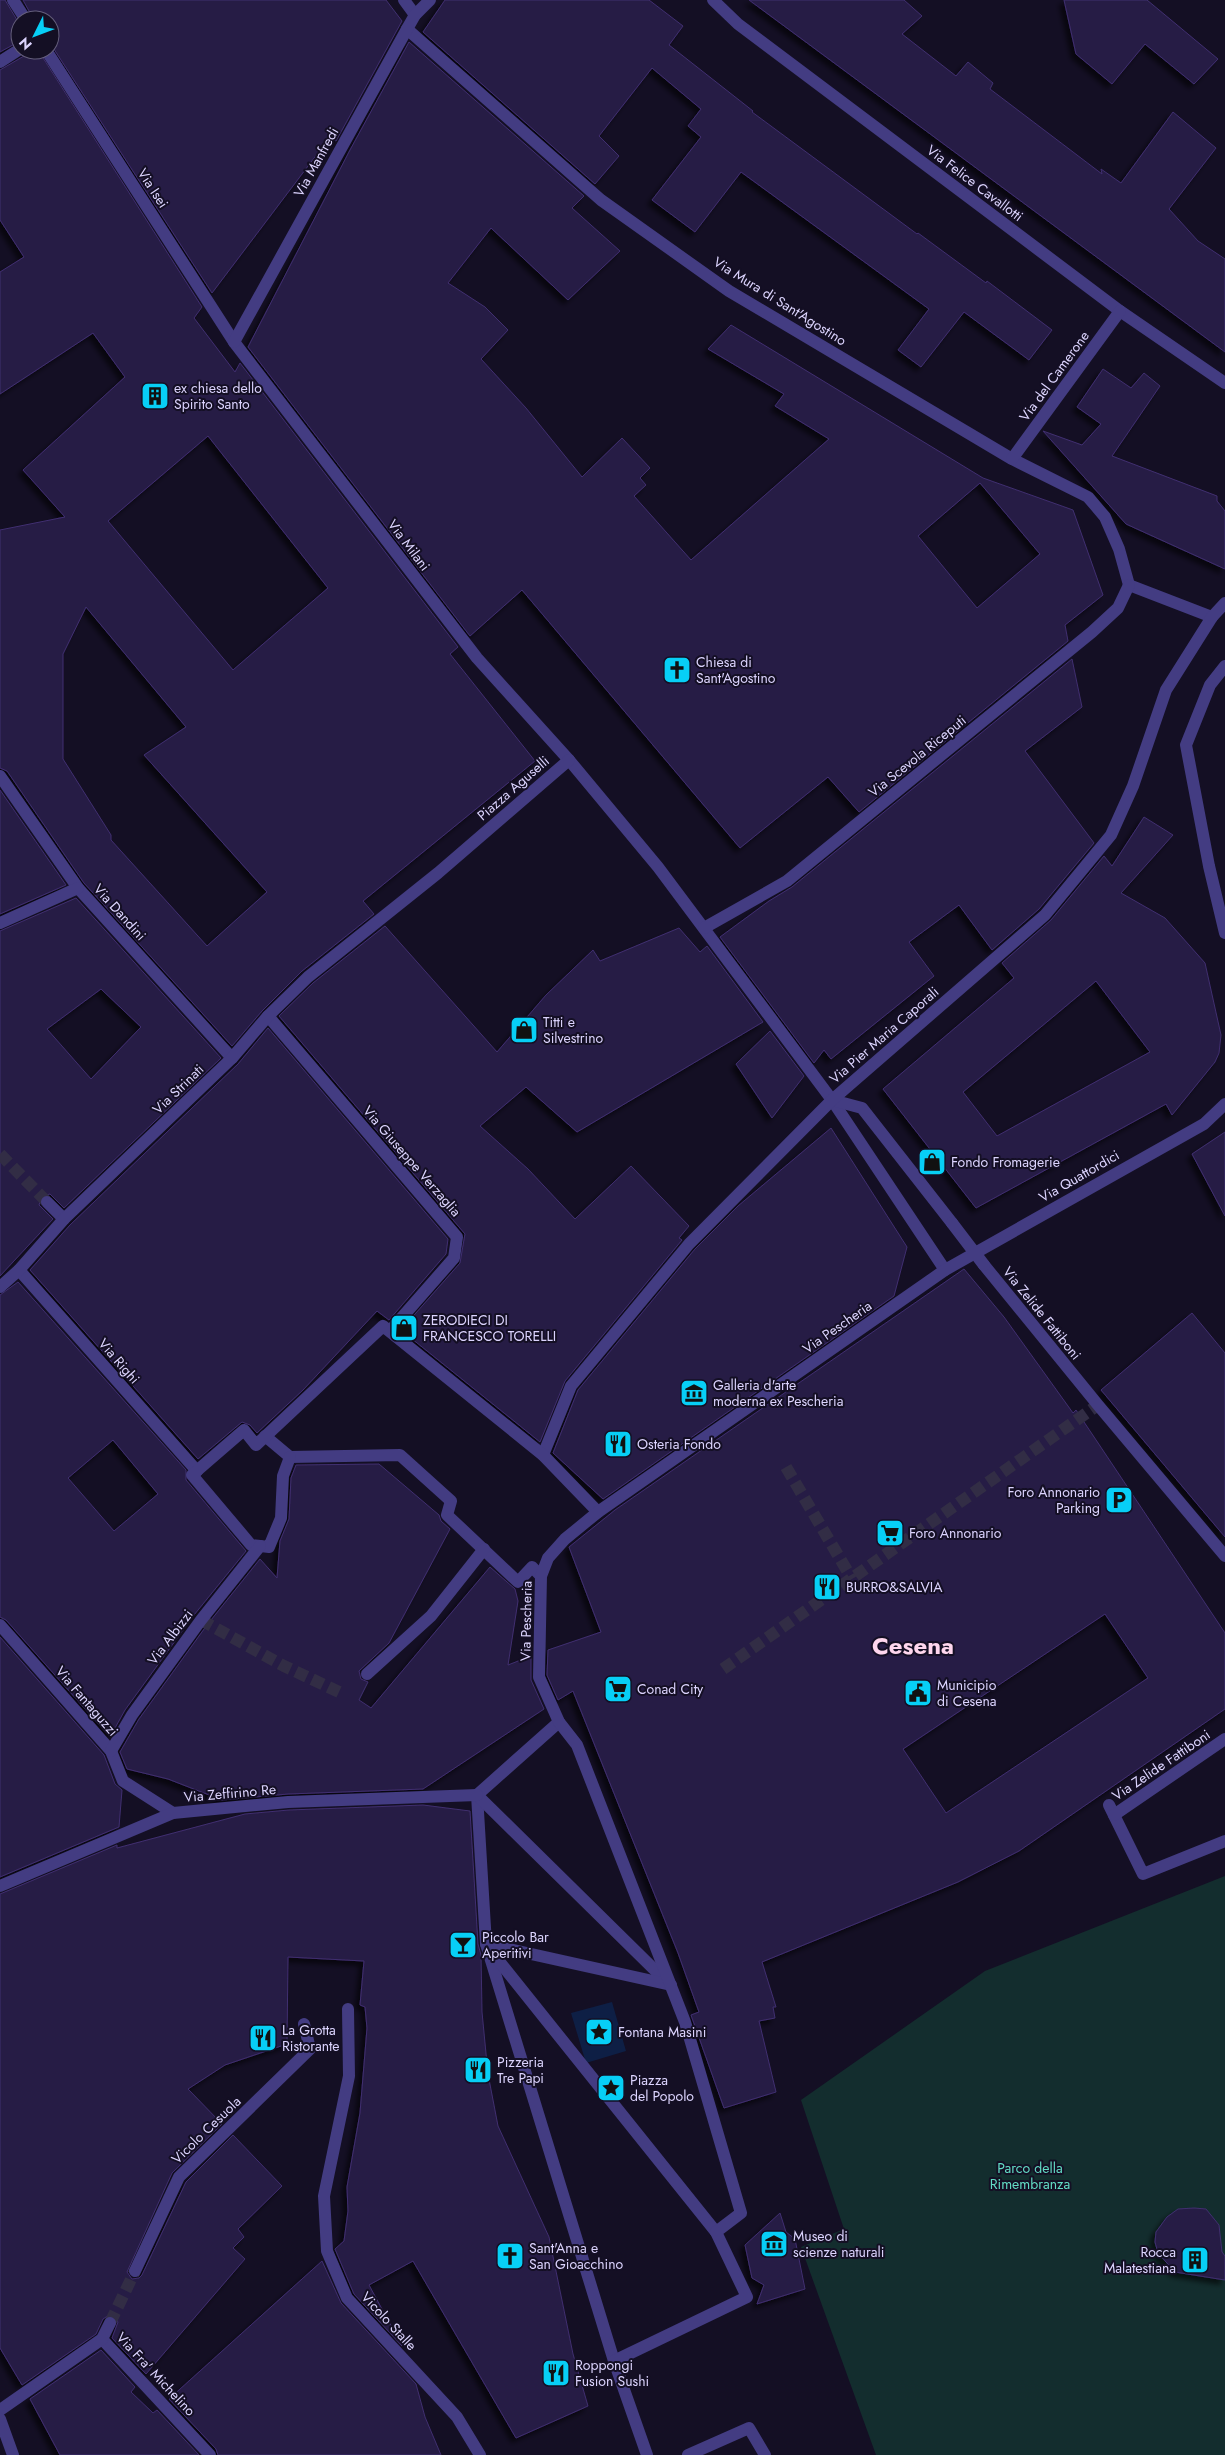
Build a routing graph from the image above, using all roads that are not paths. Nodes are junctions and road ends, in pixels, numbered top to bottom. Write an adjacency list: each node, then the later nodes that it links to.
1 (404, 0): 4 (street)
2 (430, 0): 4 (street, Via Manfredi)
3 (713, 0): 7 (street, Via Felice Cavallotti)
4 (415, 15): 5 (street, Via Manfredi)
5 (407, 29): 8 (street, Via Manfredi); 10 (street, Via Mura di Sant'Agostino)
6 (52, 60): 8 (street, Via Isei)
7 (1120, 311): 9 (street, Via Felice Cavallotti); 10 (street, Via del Camerone)
8 (234, 342): 15 (street, Via Milani)
9 (1225, 383)
10 (1012, 459): 11 (street, Via Mura di Sant'Agostino)
11 (1129, 585): 13 (street); 20 (street, Via Scevola Riceputi)
12 (1225, 603): 13 (street, Via Pier Maria Caporali)
13 (1212, 617): 24 (street, Via Pier Maria Caporali)
14 (1225, 666): 21 (street)
15 (569, 760): 18 (street, Piazza Aguselli); 20 (street, Piazza Aguselli)
16 (0, 776): 17 (street, Via Dandini)
17 (78, 888): 19 (street); 23 (street, Via Dandini)
18 (381, 918): 22 (street, Via Strinati)
19 (0, 923)
20 (704, 928): 24 (street)
21 (1225, 933)
22 (268, 1016): 23 (street, Via Strinati); 31 (street, Via Giuseppe Verzaglia)
23 (232, 1058): 27 (street, Via Strinati)
24 (832, 1100): 29 (street); 33 (street, Via Pier Maria Caporali); 39 (street, Via Zelide Fattiboni, bridge)
25 (1225, 1104): 29 (street, Via Quattordici)
26 (47, 1202): 27 (street)
27 (64, 1219): 28 (street, Via Strinati)
28 (19, 1270): 30 (street, Via Strinati); 35 (street, Via Righi)
29 (944, 1270): 36 (street, Via Pescheria)
30 (0, 1287)
31 (390, 1331): 32 (street); 33 (street)
32 (265, 1436): 34 (street); 35 (street)
33 (543, 1455): 36 (street)
34 (290, 1457): 37 (street, Via Albizzi); 38 (street)
35 (196, 1471): 37 (street, Via Righi)
36 (598, 1512): 40 (street, Via Pescheria)
37 (260, 1546): 45 (street, Via Albizzi)
38 (484, 1549): 40 (street); 42 (street)
39 (1225, 1556)
40 (541, 1576): 43 (street, Via Pescheria)
41 (0, 1625): 45 (street, Via Fantaguzzi)
42 (367, 1674)
43 (559, 1722): 46 (street); 51 (street, Via Pescheria)
44 (1225, 1739): 48 (street, Via Zelide Fattiboni)
45 (111, 1751): 47 (street, Via Fantaguzzi)
46 (477, 1796): 47 (street, Via Zeffirino Re); 50 (street); 51 (street)
47 (173, 1813): 49 (street, Via Zeffirino Re)
48 (1225, 1841)
49 (0, 1886)
50 (486, 1944): 51 (street); 54 (street); 58 (street)
51 (671, 1985): 54 (street, Via Pescheria)
52 (348, 2009): 63 (street, Vicolo Stalle)
53 (304, 2024): 55 (street, Vicolo Cesuola)
54 (716, 2232): 58 (street)
55 (135, 2271)
56 (110, 2323): 57 (street)
57 (102, 2339): 59 (street, Via Fra' Michelino); 62 (street, Via Fra' Michelino)
58 (614, 2361): 64 (street)
59 (0, 2410)
60 (0, 2419): 61 (street)
61 (12, 2455)
62 (210, 2455)
63 (480, 2455)
64 (647, 2455)
65 (688, 2455): 66 (street)
66 (765, 2455)

